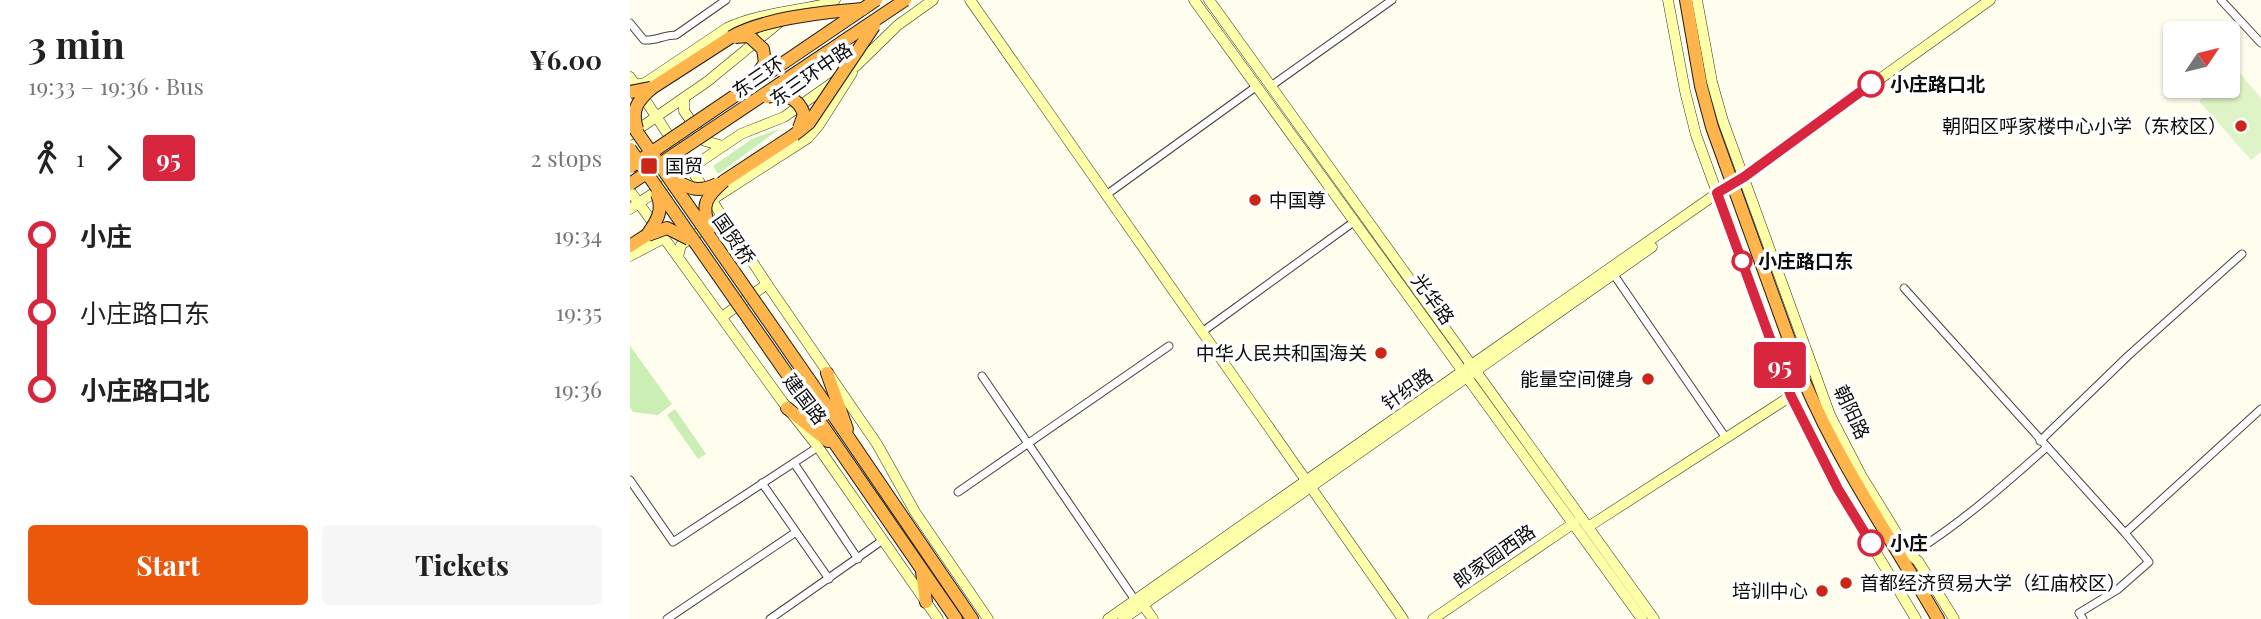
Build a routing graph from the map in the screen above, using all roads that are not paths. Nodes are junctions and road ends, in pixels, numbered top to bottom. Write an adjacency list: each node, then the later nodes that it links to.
1 (726, 0): 19 (street)
2 (835, 0): 17 (street)
3 (876, 0): 16 (highway, 东三环, bridge)
4 (905, 0): 18 (highway, 东三环, bridge)
5 (933, 0): 22 (street, 东三环中路)
6 (970, 0): 44 (street)
7 (1194, 0): 24 (street, 光华路)
8 (1209, 0): 25 (street, 光华路)
9 (1392, 0): 25 (street)
10 (1668, 0): 42 (street, 朝阳路)
11 (1679, 0): 42 (highway, 朝阳路)
12 (1686, 0): 42 (highway, 朝阳路)
13 (1697, 0): 42 (street, 朝阳路)
14 (1990, 0): 42 (street, 针织路)
15 (2221, 0): 21 (street)
16 (864, 8): 20 (highway, bridge); 27 (highway, 东三环, bridge)
17 (792, 11): 23 (street); 28 (street)
18 (877, 20): 29 (highway, 东三环, bridge); 32 (highway, bridge)
19 (630, 23)
20 (731, 37): 26 (highway); 27 (highway, bridge)
21 (2261, 43)
22 (856, 66): 34 (street, 东三环中路); 45 (street)
23 (632, 85): 26 (highway, bridge); 30 (street, 建国路)
24 (1257, 86): 44 (street); 48 (street, 光华路)
25 (1270, 86): 63 (street, 光华路)
26 (652, 88): 33 (highway, bridge)
27 (739, 94): 36 (highway, 东三环, bridge)
28 (684, 98): 30 (street); 34 (street)
29 (748, 107): 32 (highway, bridge); 41 (highway, 东三环, bridge)
30 (656, 116): 33 (street); 37 (street, 建国路)
31 (630, 122): 33 (highway, 国贸桥, bridge)
32 (794, 135): 39 (highway)
33 (636, 137): 38 (highway, 国贸桥, bridge)
34 (723, 146): 37 (street, 东三环中路)
35 (630, 149): 40 (highway, 国贸桥, bridge)
36 (630, 167)
37 (691, 167): 45 (street, 建国路); 46 (street, 东三环中路)
38 (665, 175): 39 (highway, bridge); 53 (highway, 国贸桥, bridge)
39 (724, 181): 53 (highway, bridge)
40 (653, 183): 49 (highway, bridge); 51 (highway, 国贸桥, bridge)
41 (630, 184)
42 (1728, 189): 57 (street, 针织路); 68 (street, 朝阳路); 72 (street, 朝阳路); 72 (highway, 朝阳路)
43 (630, 191): 46 (street, 建国路)
44 (1106, 195): 61 (street)
45 (713, 199): 47 (street, 建国路)
46 (634, 206): 50 (street, 建国路)
47 (727, 221): 56 (street); 58 (street, 建国路)
48 (1355, 221): 61 (street); 63 (street, 光华路)
49 (647, 235): 51 (highway, bridge); 52 (highway)
50 (664, 238): 55 (street); 56 (street, 建国路)
51 (694, 242): 67 (highway, 国贸桥, bridge)
52 (630, 246)
53 (720, 252): 66 (highway, 国贸桥, bridge)
54 (2242, 254): 74 (street)
55 (630, 256)
56 (678, 257): 60 (street, 建国路)
57 (1612, 271): 63 (street, 针织路); 73 (street)
58 (767, 284): 60 (street); 64 (street, 建国路)
59 (1904, 288): 74 (street)
60 (722, 317): 70 (street, 建国路)
61 (1202, 332): 83 (street)
62 (1169, 346): 75 (street)
63 (1470, 371): 83 (street, 针织路); 85 (street, 光华路); 86 (street, 光华路)
64 (827, 373): 69 (street, 建国路); 77 (highway)
65 (982, 376): 75 (street)
66 (808, 378): 77 (highway, 建国路)
67 (796, 387): 77 (highway, 建国路)
68 (1791, 396): 72 (street, 朝阳路); 73 (street)
69 (845, 399): 79 (highway); 101 (street, 建国路)
70 (787, 408): 76 (street, 建国路); 77 (highway)
71 (2261, 409): 88 (street)
72 (1817, 421): 90 (street, 朝阳路); 109 (street, 朝阳路); 110 (highway, 朝阳路); 111 (highway, 朝阳路)
73 (1726, 438): 86 (street)
74 (2040, 440): 78 (street)
75 (1028, 443): 84 (street); 95 (street)
76 (818, 446): 80 (street); 89 (street, 建国路)
77 (845, 446): 79 (highway, 建国路); 92 (highway, 建国路)
78 (2047, 447): 88 (street); 90 (street)
79 (862, 458): 100 (highway, 建国路)
80 (794, 463): 82 (street); 91 (street)
81 (630, 480): 82 (street)
82 (762, 483): 87 (street)
83 (1309, 484): 95 (street, 针织路); 105 (street)
84 (958, 492)
85 (1574, 523): 106 (street, 郎家园西路); 107 (street, 光华路)
86 (1588, 527): 108 (street, 光华路)
87 (796, 532): 93 (street); 96 (street)
88 (2125, 533): 113 (street)
89 (883, 540): 91 (street); 94 (street, 建国路)
90 (1910, 555): 112 (street, 朝阳路)
91 (858, 559): 93 (street)
92 (921, 568): 94 (highway); 99 (highway, 建国路)
93 (829, 579): 97 (street)
94 (926, 602): 98 (street, 建国路)
95 (1139, 602): 102 (street, 针织路); 103 (street, 针织路); 104 (street)
96 (667, 619)
97 (770, 619)
98 (938, 619)
99 (956, 619)
100 (972, 619)
101 (988, 619)
102 (1108, 619)
103 (1123, 619)
104 (1153, 619)
105 (1403, 619)
106 (1433, 619)
107 (1642, 619)
108 (1654, 619)
109 (1916, 619)
110 (1930, 619)
111 (1938, 619)
112 (1954, 619)
113 (2083, 619)

